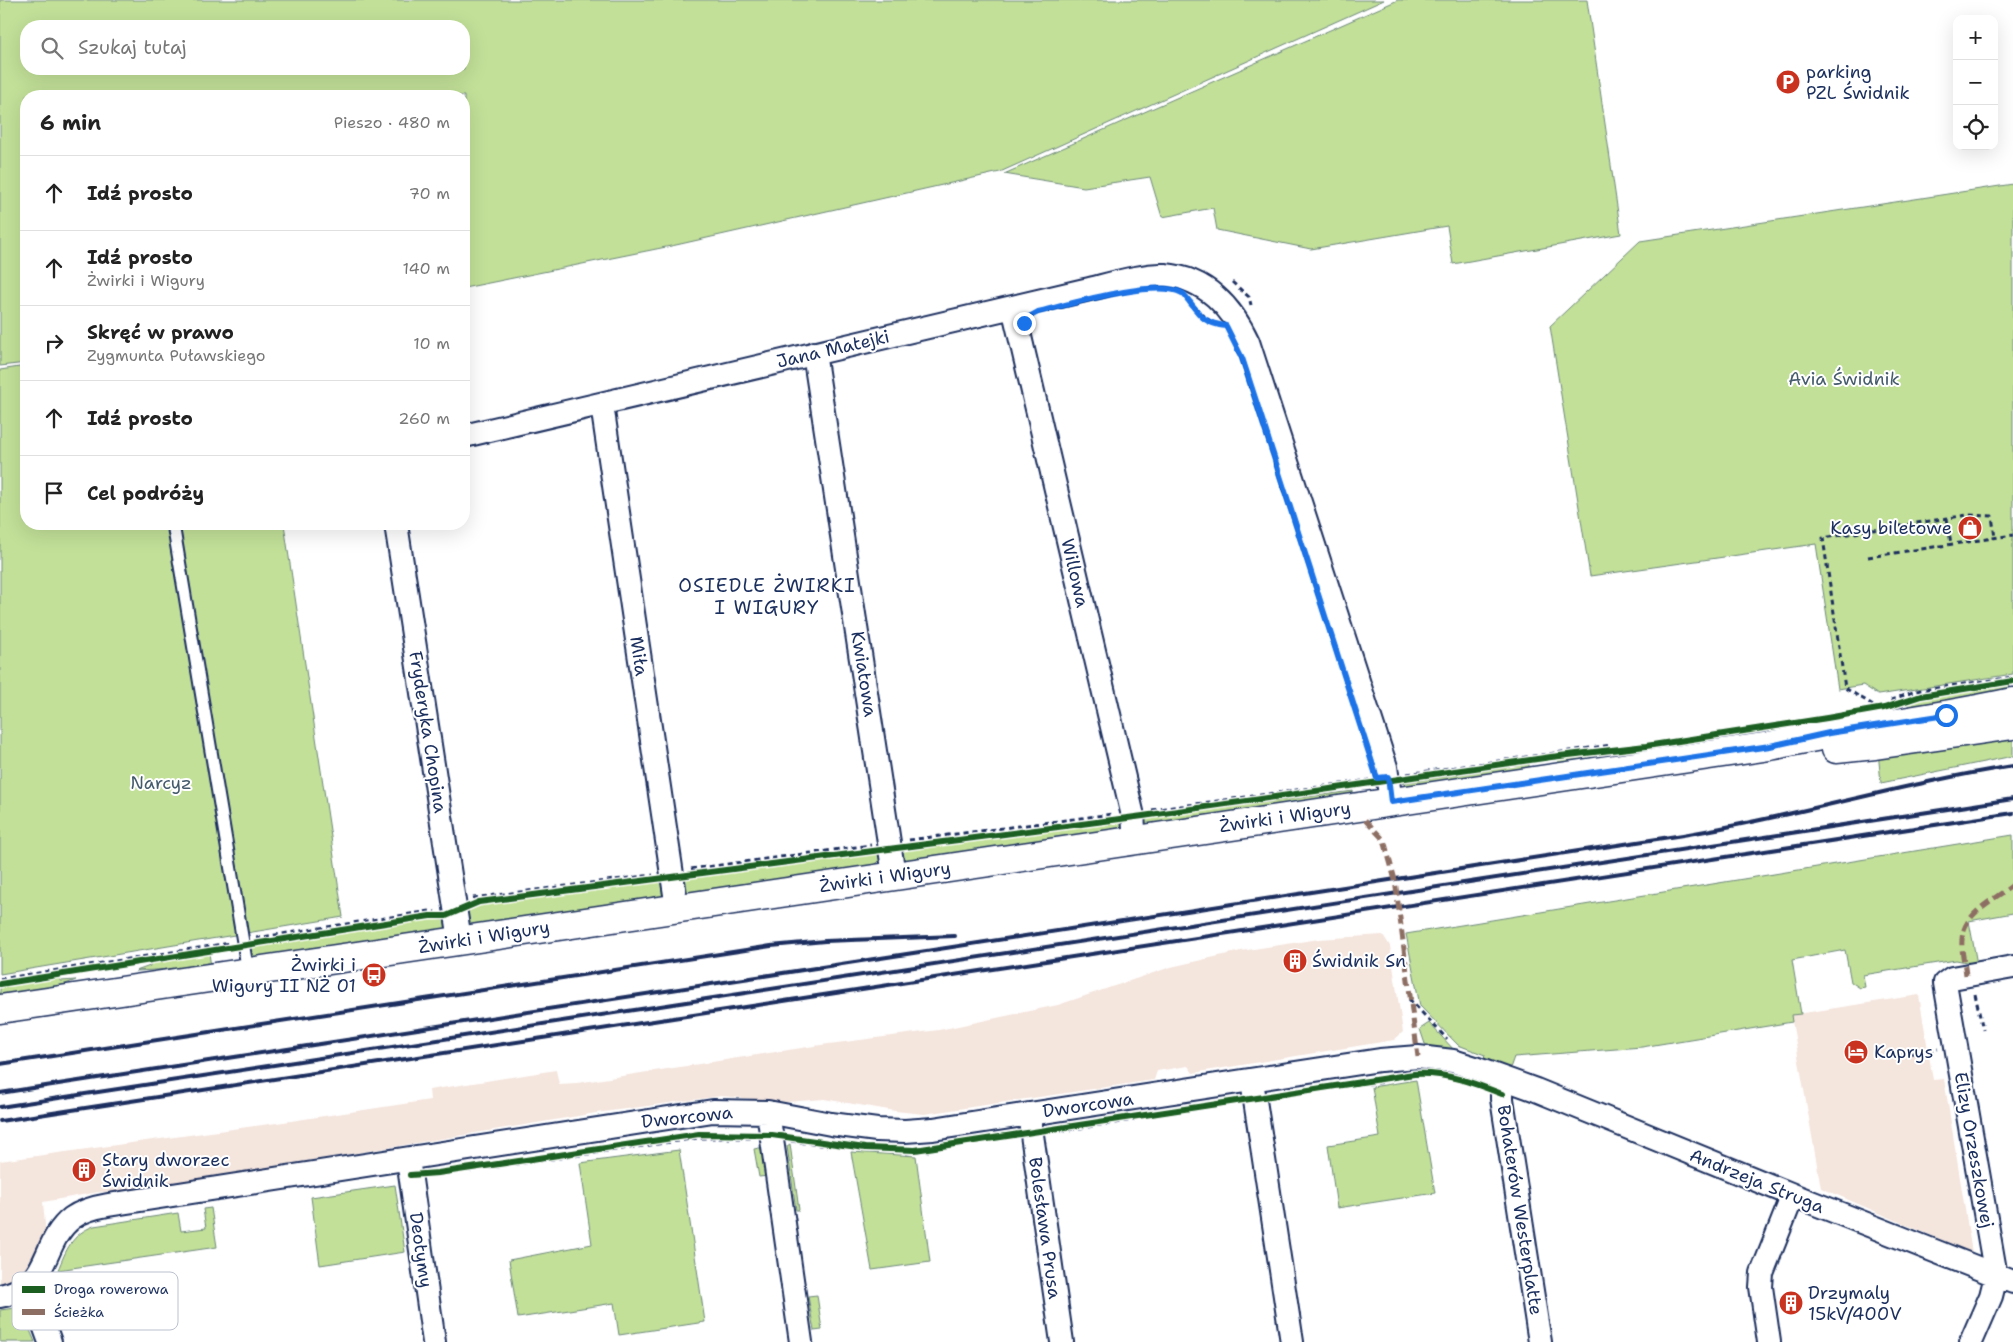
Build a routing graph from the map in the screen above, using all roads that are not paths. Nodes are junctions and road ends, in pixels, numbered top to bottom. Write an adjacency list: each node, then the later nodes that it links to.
1 (1013, 307): 2 (street, Jana Matejki); 10 (street, Jana Matejki); 11 (street, Willowa)
2 (814, 354): 3 (street, Jana Matejki); 12 (street, Kwiatowa)
3 (602, 405): 4 (street, Jana Matejki); 13 (street, Miła)
4 (470, 435)
5 (174, 530): 16 (lane)
6 (397, 530): 14 (street, Fryderyka Chopina)
7 (2002, 704): 9 (main road)
8 (2013, 724): 9 (main road)
9 (1770, 746): 10 (main road, Żwirki i Wigury)
10 (1389, 787): 11 (main road, Żwirki i Wigury)
11 (1133, 823): 12 (main road, Żwirki i Wigury)
12 (894, 876): 13 (main road, Żwirki i Wigury)
13 (677, 908): 14 (main road, Żwirki i Wigury)
14 (460, 940): 16 (main road, Żwirki i Wigury)
15 (2013, 967): 25 (street, Elizy Orzeszkowej)
16 (248, 972): 17 (main road, Żwirki i Wigury)
17 (0, 1010)
18 (1502, 1078): 19 (street, Dworcowa); 23 (street, Andrzeja Struga); 32 (street, Bohaterów Westerplatte)
19 (1252, 1080): 21 (street, Dworcowa); 31 (street)
20 (768, 1112): 21 (street, Dworcowa); 22 (street, Dworcowa); 29 (street)
21 (1030, 1123): 30 (street, Bolesława Prusa)
22 (408, 1159): 24 (street, Dworcowa); 28 (street, Deotymy)
23 (1793, 1195): 25 (street, Andrzeja Struga); 33 (street)
24 (40, 1272)
25 (2005, 1279): 34 (street, Elizy Orzeszkowej)
26 (46, 1330): 27 (street)
27 (50, 1342)
28 (434, 1342)
29 (801, 1342)
30 (1062, 1342)
31 (1292, 1342)
32 (1540, 1342)
33 (1769, 1342)
34 (1971, 1342)

